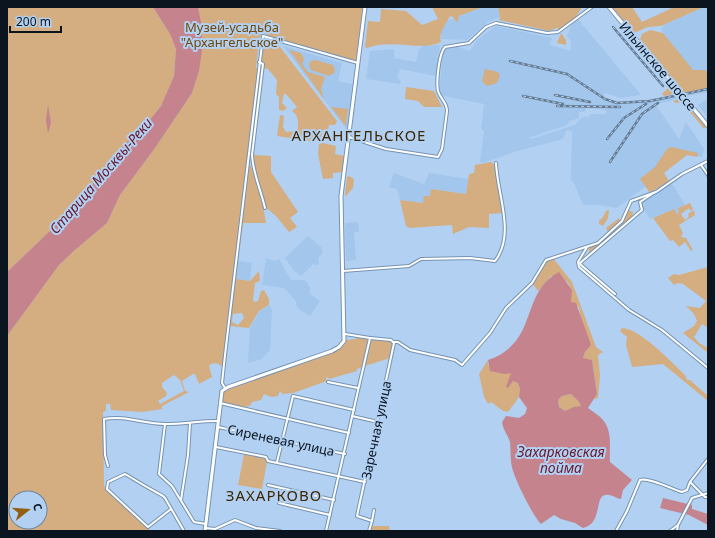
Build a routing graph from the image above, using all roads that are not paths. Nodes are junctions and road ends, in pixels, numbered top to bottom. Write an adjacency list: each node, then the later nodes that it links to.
1 (366, 7): 5 (street)
2 (592, 7): 7 (street)
3 (609, 7): 6 (street, Ильинское шоссе)
4 (260, 62): 5 (street); 13 (street); 24 (street)
5 (358, 63): 7 (street)
6 (708, 126)
7 (349, 137): 17 (street)
8 (496, 162): 17 (street)
9 (707, 162): 10 (street)
10 (701, 165): 11 (street); 12 (street)
11 (708, 175)
12 (653, 193): 14 (street); 16 (street)
13 (264, 208)
14 (587, 247): 15 (street); 21 (street)
15 (584, 254): 16 (street); 22 (street)
16 (586, 257): 18 (street)
17 (343, 271): 19 (street)
18 (615, 294)
19 (345, 334): 20 (street); 24 (street)
20 (370, 338): 21 (street); 25 (street)
21 (393, 342): 31 (street, Заречная улица)
22 (708, 368)
23 (328, 382): 25 (street)
24 (225, 388): 26 (street)
25 (358, 388): 27 (street)
26 (219, 403): 29 (street); 30 (street)
27 (354, 410): 28 (street); 29 (street)
28 (352, 416): 31 (street); 35 (street)
29 (287, 418): 35 (street); 36 (street)
30 (217, 421): 32 (street); 34 (street)
31 (378, 422): 43 (street, Заречная улица)
32 (190, 423): 33 (street); 50 (street)
33 (165, 424): 41 (street); 50 (street)
34 (217, 426): 36 (street, Сиреневая улица); 37 (street)
35 (349, 433): 38 (street)
36 (282, 440): 38 (street, Сиреневая улица); 40 (street)
37 (215, 447): 40 (street); 57 (street)
38 (345, 454): 42 (street)
39 (708, 460): 44 (street)
40 (277, 462): 42 (street)
41 (108, 466)
42 (340, 476): 43 (street); 49 (street)
43 (365, 482): 55 (street, Заречная улица)
44 (690, 482): 47 (street); 62 (street)
45 (268, 485): 49 (street)
46 (708, 493): 47 (street)
47 (702, 495): 48 (street); 56 (street)
48 (708, 497)
49 (334, 500): 54 (street)
50 (180, 501): 57 (street)
51 (279, 504): 54 (street)
52 (171, 509): 52 (street); 58 (street)
53 (374, 510): 55 (street)
54 (330, 516): 60 (street)
55 (372, 521): 61 (street)
56 (678, 525): 63 (street); 64 (street)
57 (206, 528): 59 (street)
58 (184, 531)
59 (280, 531)
60 (326, 531)
61 (369, 531)
62 (616, 531)
63 (670, 531)
64 (677, 531)

